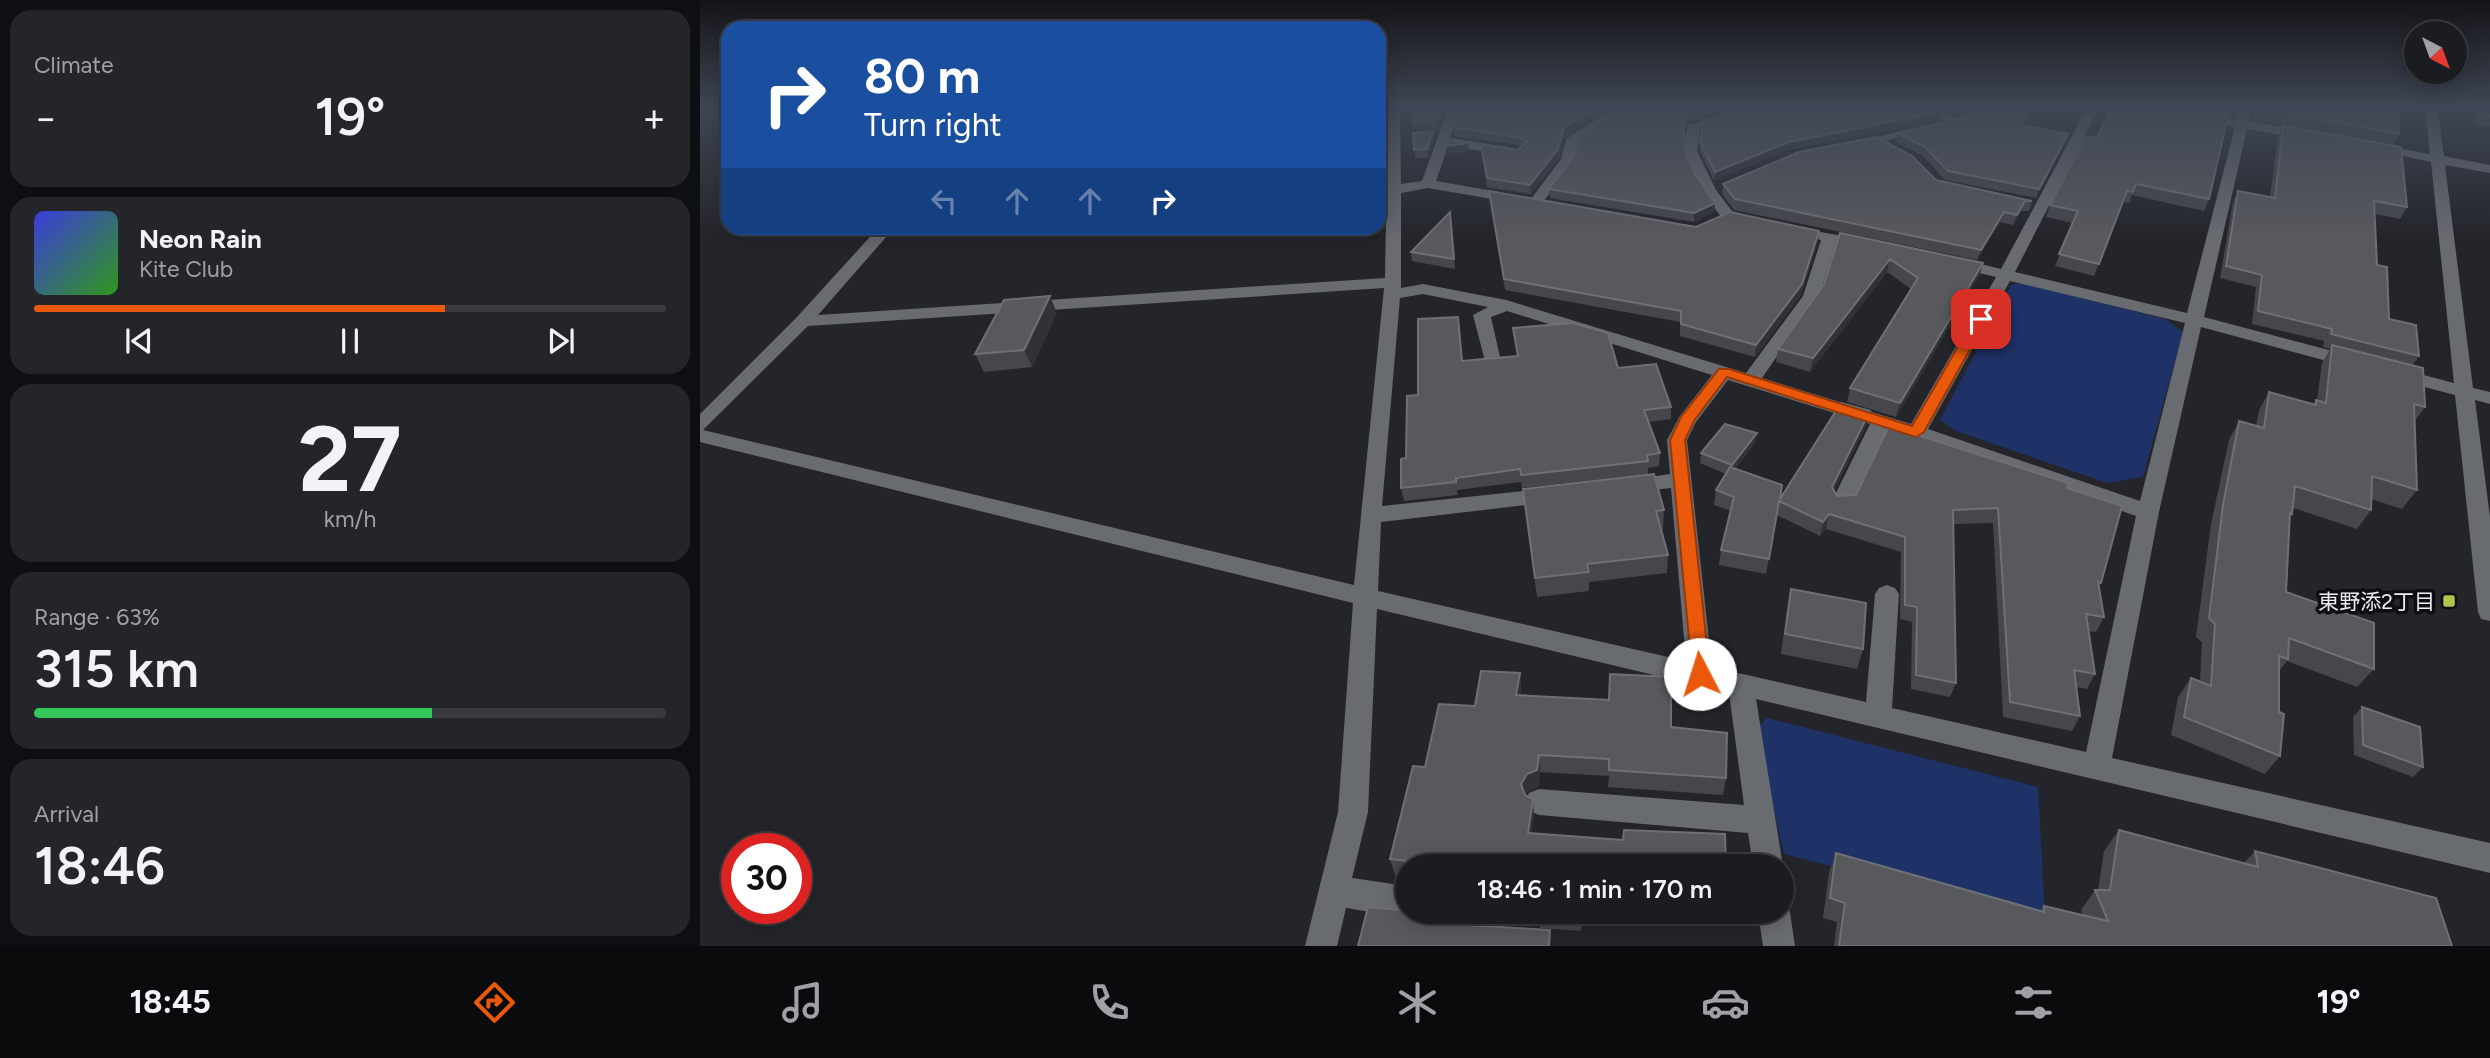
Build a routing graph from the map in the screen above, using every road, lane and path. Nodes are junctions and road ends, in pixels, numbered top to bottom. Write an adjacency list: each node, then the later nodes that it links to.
1 (1392, 150): 14 (street)
2 (1436, 150): 13 (street)
3 (1509, 150): 10 (street)
4 (1570, 150): 13 (street)
5 (1690, 150): 16 (street)
6 (2068, 150): 19 (street)
7 (2236, 150): 22 (street)
8 (2387, 150): 11 (street)
9 (2438, 150): 11 (street)
10 (1518, 152)
11 (2439, 160): 12 (street); 27 (street)
12 (2490, 169)
13 (1428, 184): 14 (street)
14 (1392, 190): 20 (street)
15 (880, 235): 23 (street)
16 (1830, 237): 17 (street); 26 (street)
17 (1884, 248)
18 (1938, 260): 19 (street)
19 (2006, 274): 22 (street); 31 (street)
20 (1391, 289): 21 (street); 23 (street); 38 (street)
21 (1506, 305): 24 (street); 25 (street)
22 (2195, 320): 27 (street); 37 (street)
23 (803, 321): 30 (street)
24 (1491, 356)
25 (1724, 372): 26 (street); 33 (street)
26 (1751, 380): 29 (street)
27 (2465, 392): 28 (street); 41 (street)
28 (2490, 398)
29 (1881, 421): 31 (street); 36 (street)
30 (700, 425)
31 (1916, 432): 37 (street)
32 (700, 436): 40 (street)
33 (1681, 480): 34 (street); 42 (street)
34 (1613, 488)
35 (1572, 493): 38 (street)
36 (1842, 503)
37 (2148, 512): 45 (street)
38 (1370, 515): 40 (street)
39 (1887, 594): 44 (street)
40 (1364, 597): 42 (street); 50 (street)
41 (2490, 612)
42 (1700, 674): 43 (street)
43 (1741, 684): 44 (street); 47 (street)
44 (1878, 715): 45 (street)
45 (2097, 765): 49 (street)
46 (1539, 802): 47 (street)
47 (1761, 820): 48 (street)
48 (1766, 854)
49 (2490, 858)
50 (1335, 891): 51 (street); 53 (street)
51 (1395, 900)
52 (1776, 924): 54 (street)
53 (1321, 946)
54 (1779, 946)

